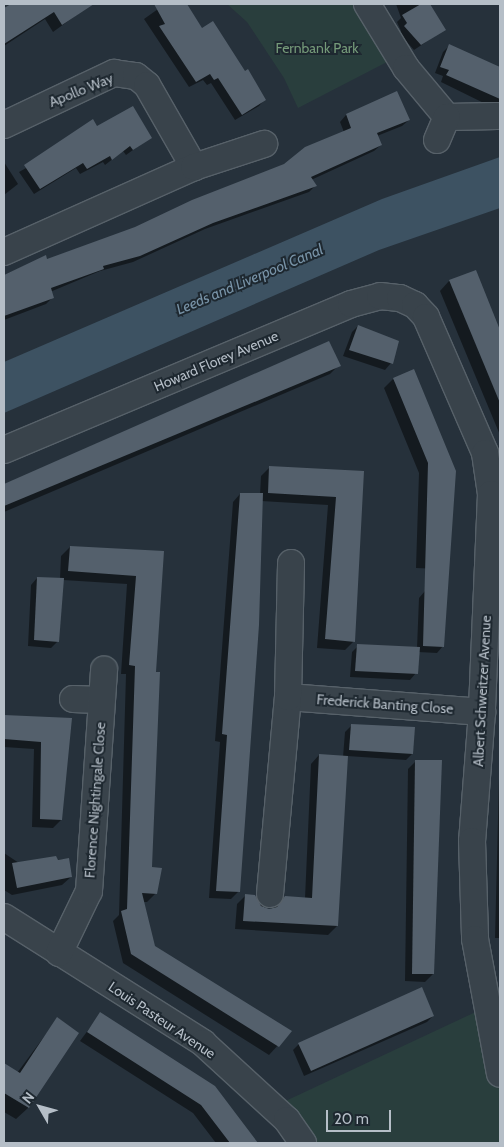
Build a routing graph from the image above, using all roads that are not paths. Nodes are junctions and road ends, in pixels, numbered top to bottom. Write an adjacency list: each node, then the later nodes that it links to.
1 (366, 4): 2 (street)
2 (497, 116)
3 (8, 123): 5 (street, Apollo Way)
4 (264, 144): 5 (street)
5 (194, 167): 6 (street)
6 (4, 252)
7 (426, 317): 8 (street, Howard Florey Avenue); 14 (street, Albert Schweitzer Avenue)
8 (4, 450)
9 (291, 563): 11 (street)
10 (104, 670): 13 (street, Florence Nightingale Close)
11 (288, 697): 14 (street, Frederick Banting Close); 15 (street)
12 (73, 699): 13 (street)
13 (102, 700): 17 (street, Florence Nightingale Close)
14 (482, 712): 18 (street, Albert Schweitzer Avenue)
15 (270, 894)
16 (4, 917): 17 (street, Louis Pasteur Avenue)
17 (59, 953): 20 (street, Louis Pasteur Avenue)
18 (495, 1033): 19 (street, Albert Schweitzer Avenue)
19 (500, 1074)
20 (303, 1143)

